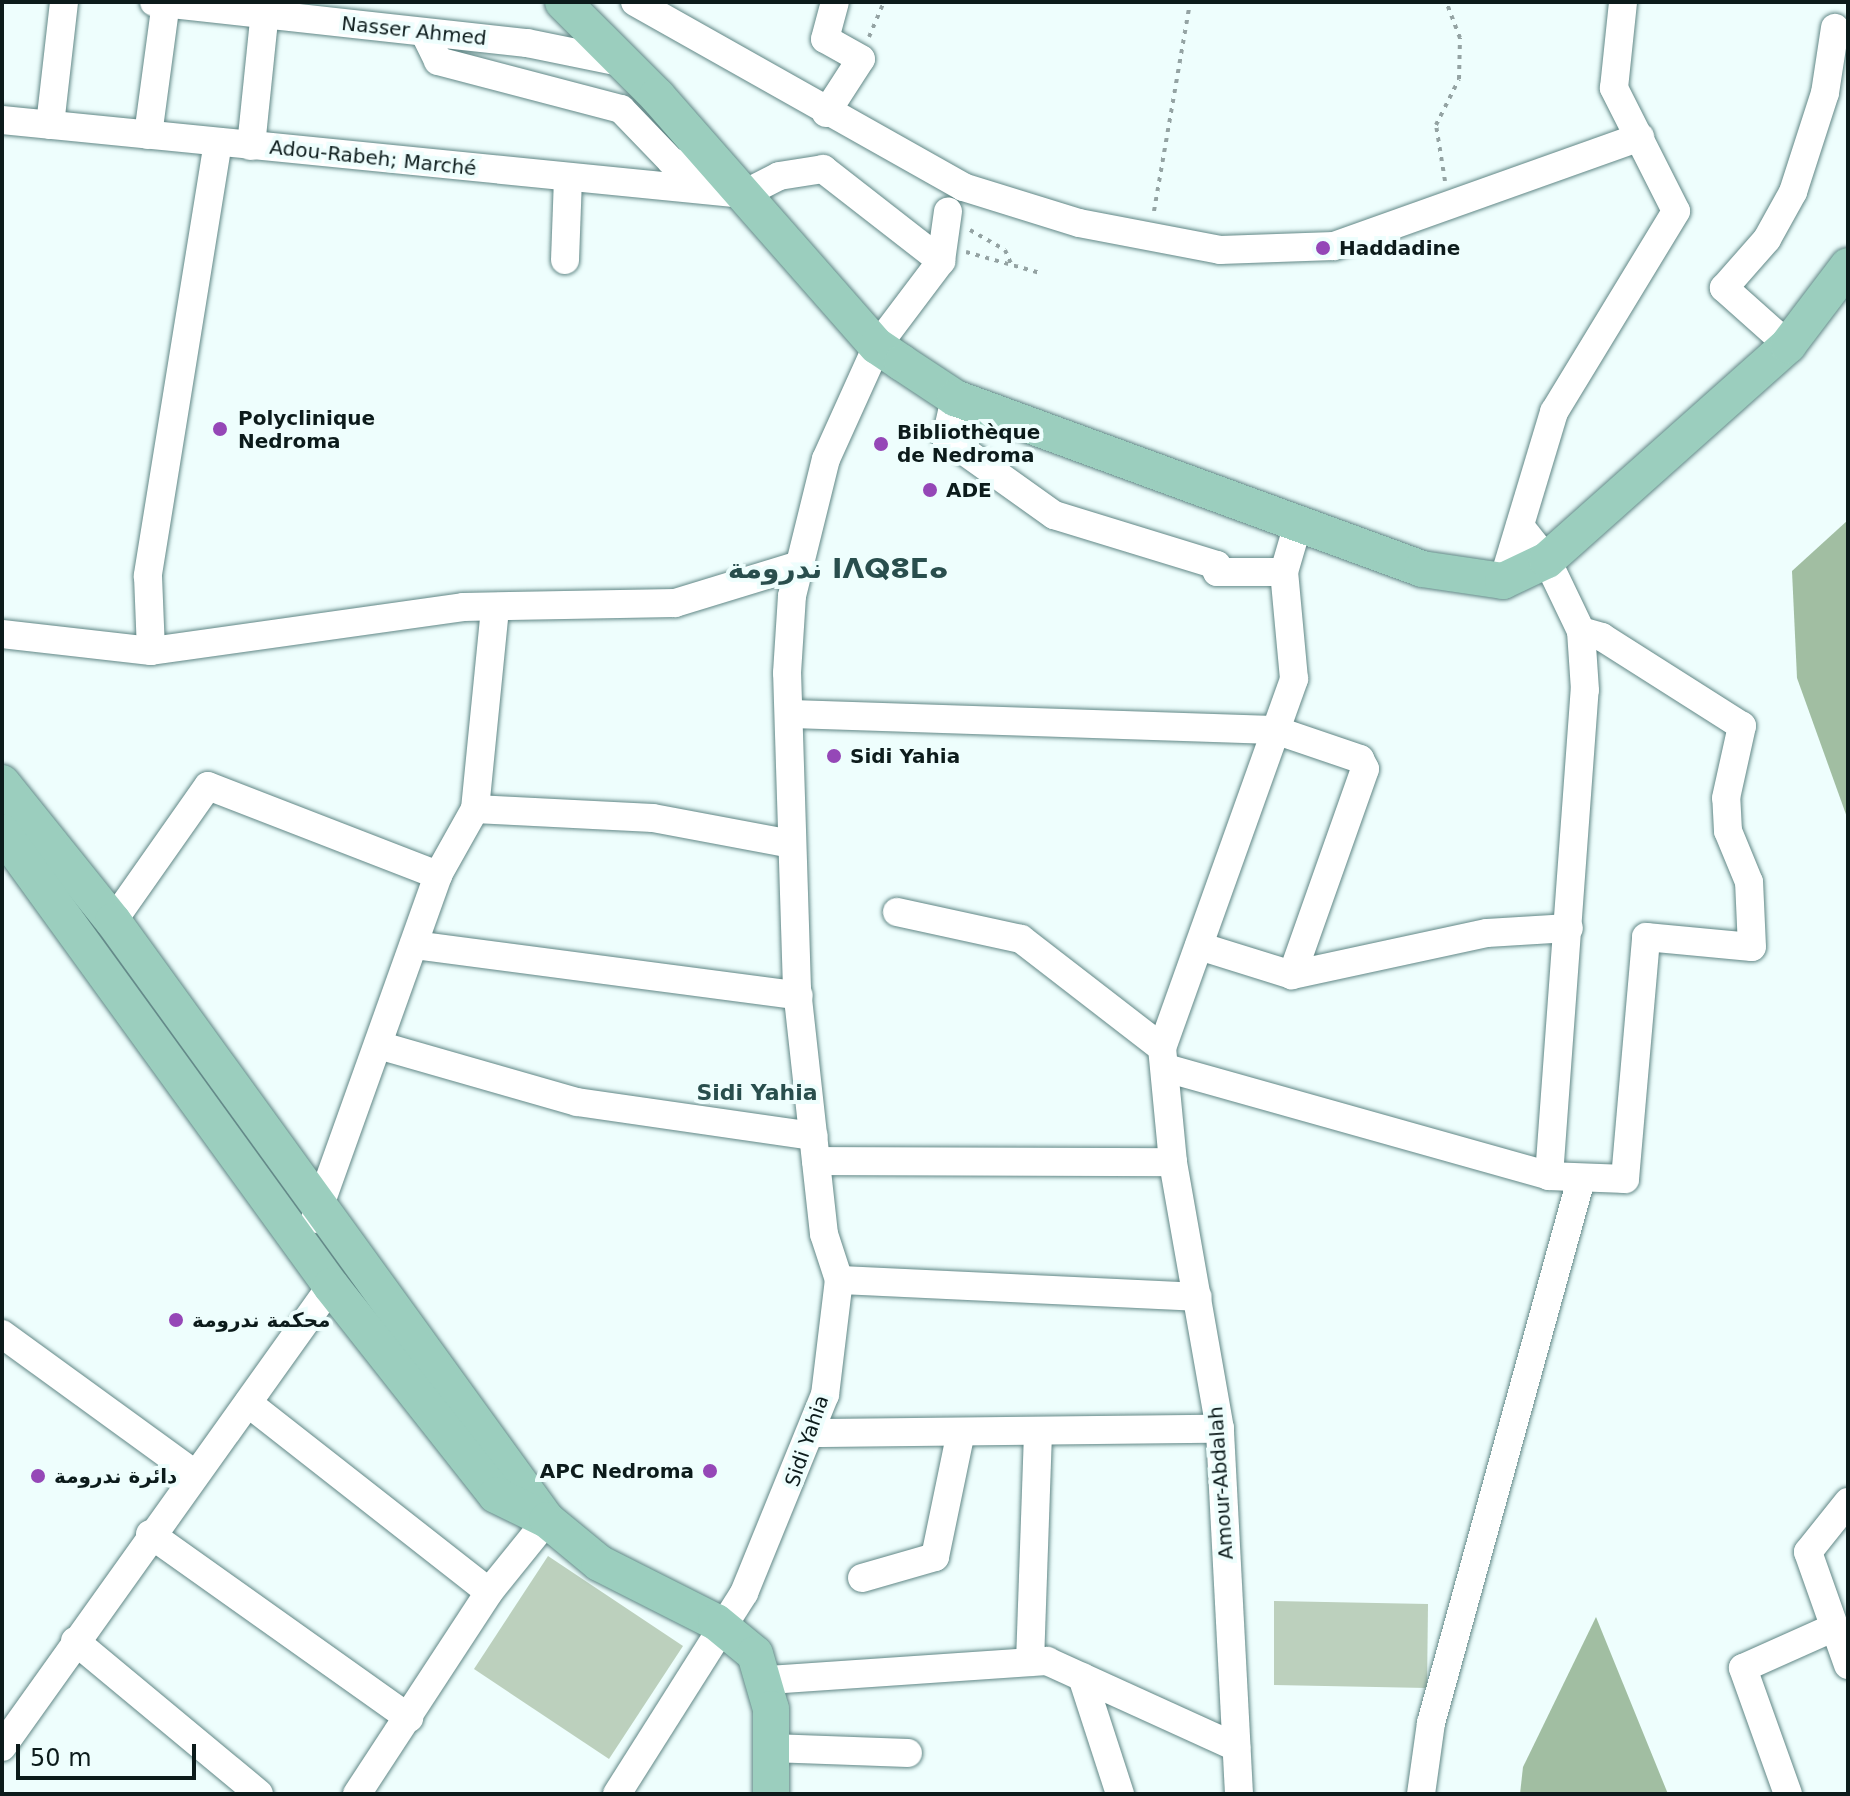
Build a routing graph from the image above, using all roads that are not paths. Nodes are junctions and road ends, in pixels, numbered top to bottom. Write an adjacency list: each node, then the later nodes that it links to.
1 (64, 2): 14 (street)
2 (162, 2): 7 (street, Nasser Ahmed); 15 (street)
3 (563, 2): 11 (main road)
4 (635, 2): 12 (street)
5 (835, 2): 12 (street)
6 (1623, 2): 16 (street)
7 (265, 8): 8 (street, Nasser Ahmed); 18 (street)
8 (367, 14): 10 (street, Nasser Ahmed)
9 (1835, 28): 25 (street)
10 (425, 34): 11 (street, Nasser Ahmed); 20 (street)
11 (625, 63): 20 (main road)
12 (826, 113): 16 (street)
13 (2, 120): 14 (street, Adou-Rabeh; Marché)
14 (50, 125): 15 (street, Adou-Rabeh; Marché)
15 (148, 135): 17 (street, Adou-Rabeh; Marché)
16 (1640, 137): 29 (street)
17 (218, 142): 18 (street, Adou-Rabeh; Marché); 37 (street)
18 (251, 146): 19 (street, Adou-Rabeh; Marché)
19 (568, 178): 20 (street, Adou-Rabeh; Marché); 22 (street)
20 (744, 194): 23 (street); 26 (main road)
21 (948, 211): 23 (street)
22 (565, 260)
23 (941, 261): 26 (street, Sidi Yahia)
24 (1848, 266): 25 (main road)
25 (1788, 345): 30 (main road)
26 (877, 346): 27 (main road); 31 (street, Sidi Yahia)
27 (955, 398): 28 (main road); 32 (street)
28 (1298, 524): 32 (street); 33 (main road)
29 (1520, 526): 30 (street); 33 (street)
30 (1547, 560): 33 (main road); 35 (street)
31 (799, 565): 34 (street); 38 (street, Sidi Yahia)
32 (1284, 572): 39 (street)
33 (1503, 581)
34 (495, 608): 37 (street); 41 (street)
35 (1581, 631): 48 (street); 58 (street)
36 (2, 634): 37 (street)
37 (151, 651)
38 (791, 714): 39 (street); 43 (street, Sidi Yahia)
39 (1275, 730): 50 (street); 51 (street)
40 (2, 783): 47 (main road)
41 (475, 809): 43 (street); 45 (street)
42 (2, 832): 44 (main road)
43 (792, 844): 52 (street, Sidi Yahia)
44 (17, 871): 60 (main road)
45 (438, 875): 47 (street); 49 (street)
46 (897, 912): 54 (street)
47 (113, 921): 59 (main road)
48 (1569, 928): 51 (street); 57 (street)
49 (414, 945): 52 (street); 53 (street)
50 (1199, 946): 51 (street); 54 (street)
51 (1292, 975)
52 (799, 996): 55 (street, Sidi Yahia)
53 (378, 1045): 55 (street); 59 (street)
54 (1164, 1058): 56 (street, Amour-Abdalah); 57 (street)
55 (815, 1148): 56 (street); 61 (street, Sidi Yahia)
56 (1173, 1162): 63 (street, Amour-Abdalah)
57 (1549, 1176): 58 (street)
58 (1581, 1179): 94 (street)
59 (318, 1207): 60 (street); 72 (main road)
60 (307, 1250): 62 (main road)
61 (839, 1280): 63 (street); 67 (street, Sidi Yahia)
62 (331, 1286): 65 (street); 72 (main road)
63 (1198, 1297): 66 (street, Amour-Abdalah)
64 (2, 1334): 70 (street)
65 (248, 1403): 70 (street); 75 (street)
66 (1220, 1429): 68 (street); 85 (street, Amour-Abdalah)
67 (814, 1433): 69 (street); 77 (street, Sidi Yahia)
68 (1038, 1433): 69 (street); 79 (street)
69 (960, 1436): 74 (street)
70 (195, 1474): 73 (street)
71 (1848, 1502): 76 (street)
72 (547, 1520): 75 (street); 77 (main road)
73 (150, 1534): 78 (street); 83 (street)
74 (862, 1578)
75 (489, 1592): 83 (street)
76 (1830, 1629): 80 (street); 95 (street)
77 (724, 1630): 82 (main road); 90 (street, Sidi Yahia)
78 (75, 1641): 84 (street); 88 (street)
79 (1030, 1662): 81 (street); 82 (street)
80 (1848, 1665)
81 (1082, 1677): 85 (street); 92 (street)
82 (768, 1680): 86 (main road)
83 (409, 1718): 89 (street)
84 (2, 1747)
85 (1236, 1747): 93 (street, Amour-Abdalah)
86 (771, 1748): 87 (street); 91 (main road)
87 (908, 1753)
88 (259, 1794)
89 (357, 1794)
90 (617, 1794)
91 (771, 1794)
92 (1120, 1794)
93 (1239, 1794)
94 (1421, 1794)
95 (1788, 1794)

